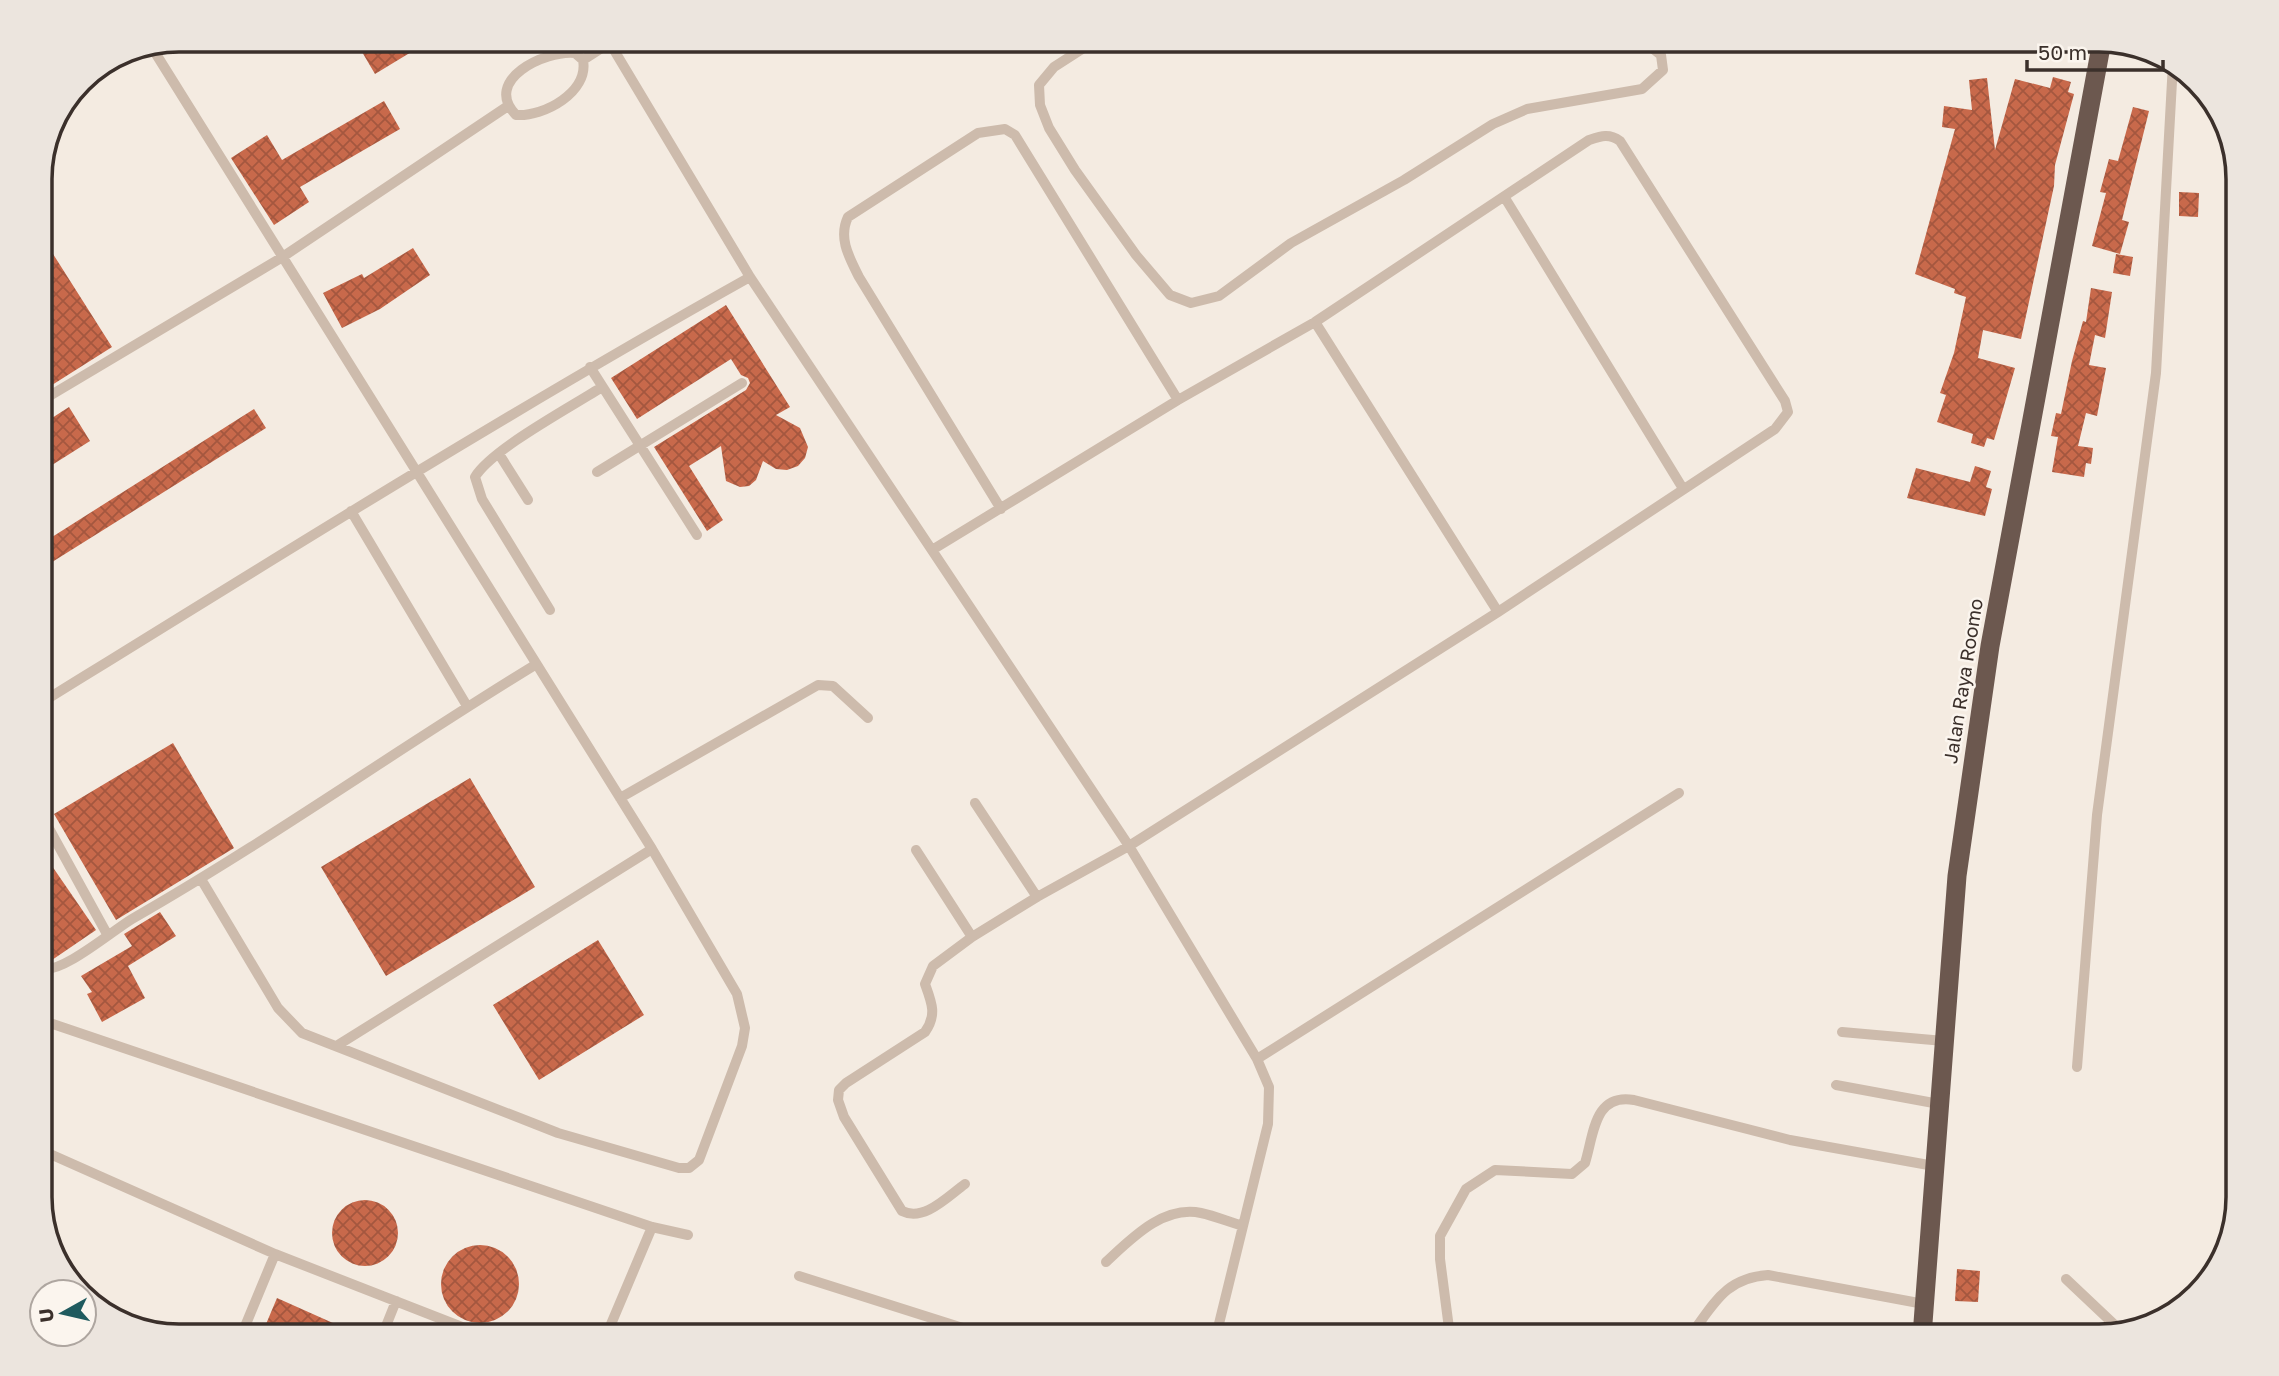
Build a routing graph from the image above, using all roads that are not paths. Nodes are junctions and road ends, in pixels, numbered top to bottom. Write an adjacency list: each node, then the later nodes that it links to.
1 (594, 52): 7 (lane)
2 (617, 52): 12 (lane)
3 (1078, 52): 4 (lane)
4 (1657, 52)
5 (2100, 52): 49 (highway, Jalan Raya Roomo)
6 (158, 55): 11 (lane)
7 (583, 60): 9 (lane); 9 (lane)
8 (2172, 76): 52 (lane)
9 (508, 106): 11 (lane)
10 (1505, 198): 13 (lane); 23 (lane); 23 (lane)
11 (281, 258): 17 (lane); 21 (lane)
12 (750, 277): 14 (lane); 28 (lane)
13 (1315, 322): 18 (lane); 30 (lane)
14 (590, 367): 16 (lane); 21 (lane)
15 (742, 383): 19 (lane)
16 (602, 387): 19 (lane); 20 (lane)
17 (53, 394)
18 (1178, 400): 25 (lane); 25 (lane)
19 (640, 446): 22 (lane); 27 (lane)
20 (499, 454): 24 (lane); 29 (lane)
21 (415, 471): 26 (lane); 31 (lane)
22 (597, 472)
23 (1682, 487): 30 (lane)
24 (528, 500)
25 (1001, 509): 28 (lane)
26 (351, 511): 32 (lane); 33 (lane)
27 (697, 535)
28 (932, 550): 39 (lane)
29 (550, 610)
30 (1498, 612): 39 (lane)
31 (535, 665): 33 (lane); 36 (lane)
32 (53, 696)
33 (467, 706): 42 (lane)
34 (868, 718): 36 (lane)
35 (1679, 793): 51 (lane)
36 (620, 798): 40 (lane)
37 (975, 803): 43 (lane)
38 (53, 836): 44 (lane)
39 (1129, 846): 43 (lane); 51 (lane)
40 (652, 849): 50 (lane); 50 (lane)
41 (916, 850): 45 (lane)
42 (201, 879): 44 (lane); 50 (lane)
43 (1037, 897): 45 (lane)
44 (107, 934): 46 (lane)
45 (972, 937): 57 (lane)
46 (53, 967)
47 (53, 1024): 59 (lane)
48 (1842, 1032): 49 (lane)
49 (1944, 1041): 54 (highway, Jalan Raya Roomo)
50 (338, 1045)
51 (1257, 1059): 58 (lane)
52 (2077, 1067)
53 (1836, 1085): 54 (lane)
54 (1939, 1104): 56 (highway, Jalan Raya Roomo)
55 (53, 1155): 61 (lane)
56 (1934, 1166): 66 (highway, Jalan Raya Roomo); 74 (lane)
57 (965, 1184)
58 (1243, 1226): 62 (lane); 73 (lane)
59 (652, 1227): 60 (lane); 71 (lane)
60 (688, 1235)
61 (275, 1254): 65 (lane); 68 (lane)
62 (1106, 1262)
63 (799, 1276): 72 (lane)
64 (2066, 1279): 67 (lane)
65 (396, 1301): 69 (lane); 70 (lane)
66 (1924, 1304): 75 (lane); 76 (highway, Jalan Raya Roomo)
67 (2111, 1323)
68 (247, 1324)
69 (387, 1324)
70 (454, 1324)
71 (611, 1324)
72 (950, 1324)
73 (1219, 1324)
74 (1448, 1324)
75 (1699, 1324)
76 (1923, 1324)

